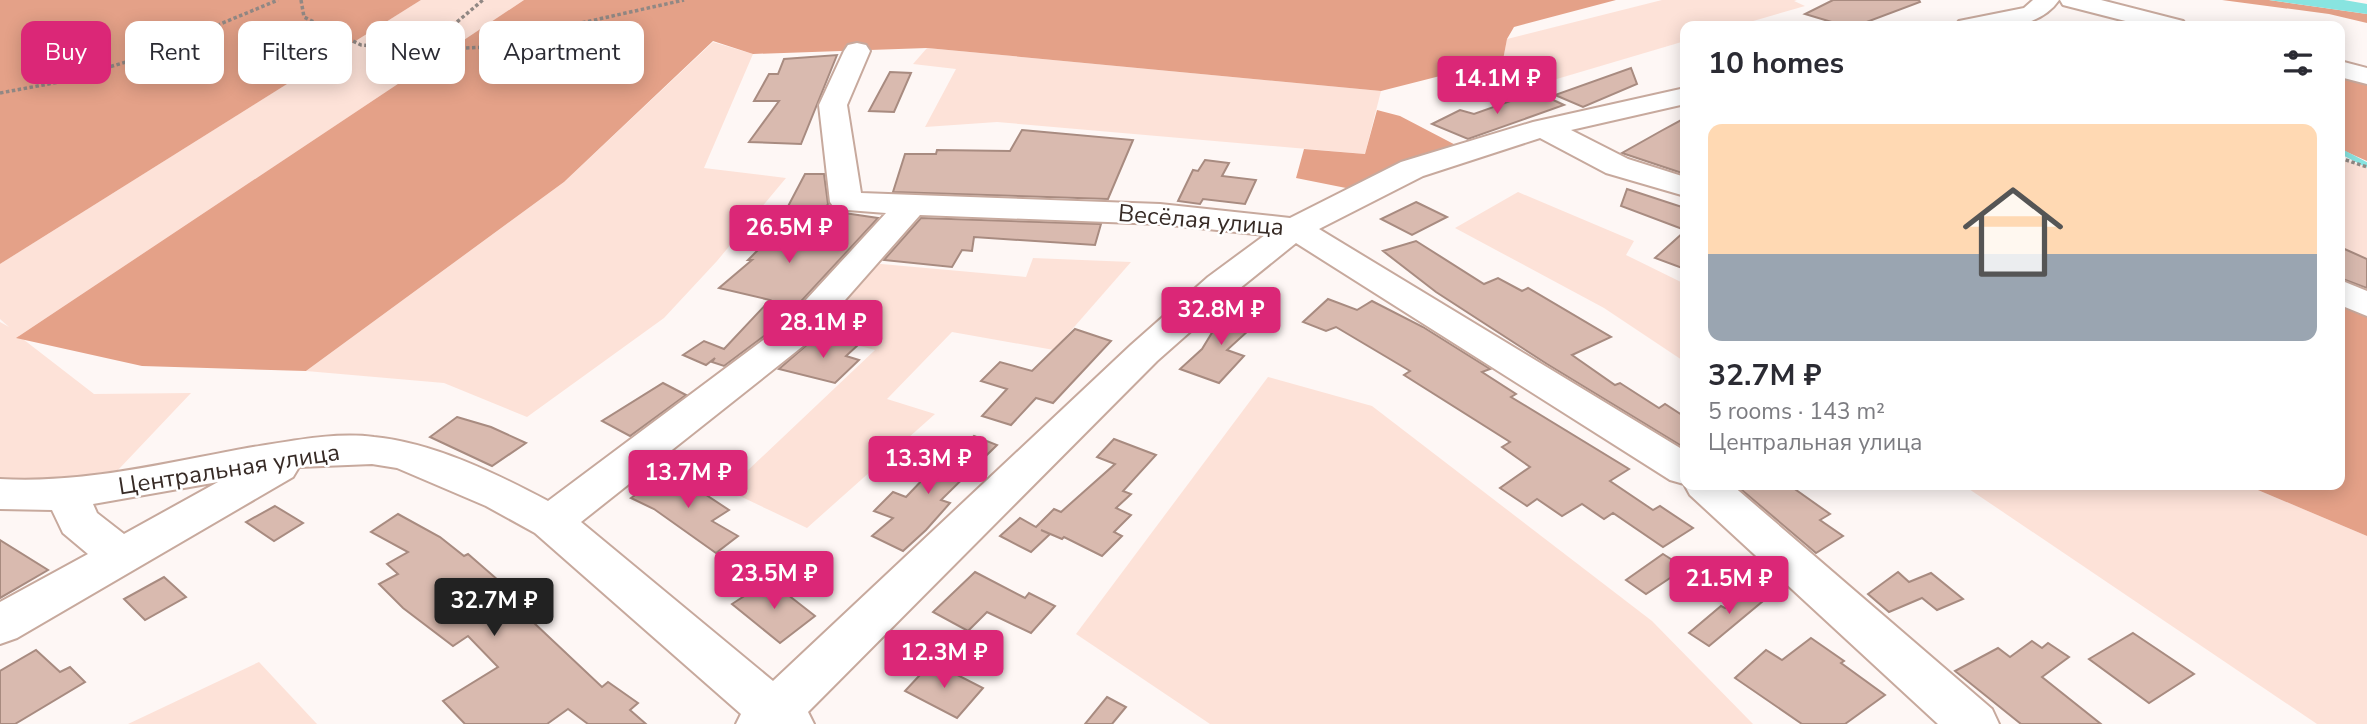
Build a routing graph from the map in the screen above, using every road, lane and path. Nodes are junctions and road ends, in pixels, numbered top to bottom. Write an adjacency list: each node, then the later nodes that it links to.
1 (278, 0): 15 (path)
2 (301, 0): 10 (path)
3 (483, 0): 7 (path)
4 (684, 0): 11 (path)
5 (2047, 0): 8 (street)
6 (2072, 0): 9 (street)
7 (458, 21)
8 (1995, 21)
9 (2154, 21)
10 (366, 45)
11 (465, 48)
12 (856, 51): 21 (street, Весёлая улица)
13 (2345, 70): 14 (street)
14 (2367, 76)
15 (0, 93)
16 (1680, 97): 17 (street)
17 (1543, 128): 20 (street); 22 (street)
18 (2345, 160): 19 (path)
19 (2367, 167)
20 (1680, 185)
21 (911, 205): 22 (street, Весёлая улица); 30 (street)
22 (1295, 228): 26 (street, Весёлая улица); 33 (street)
23 (2345, 294): 24 (street)
24 (2367, 305)
25 (301, 453): 29 (street, Центральная улица); 30 (street, Центральная улица); 31 (street)
26 (1680, 467)
27 (1711, 490): 34 (street)
28 (0, 494): 29 (street, Центральная улица)
29 (67, 494): 31 (street)
30 (551, 522): 33 (street, Центральная улица)
31 (122, 556): 32 (street)
32 (0, 625)
33 (775, 720)
34 (1973, 724)

